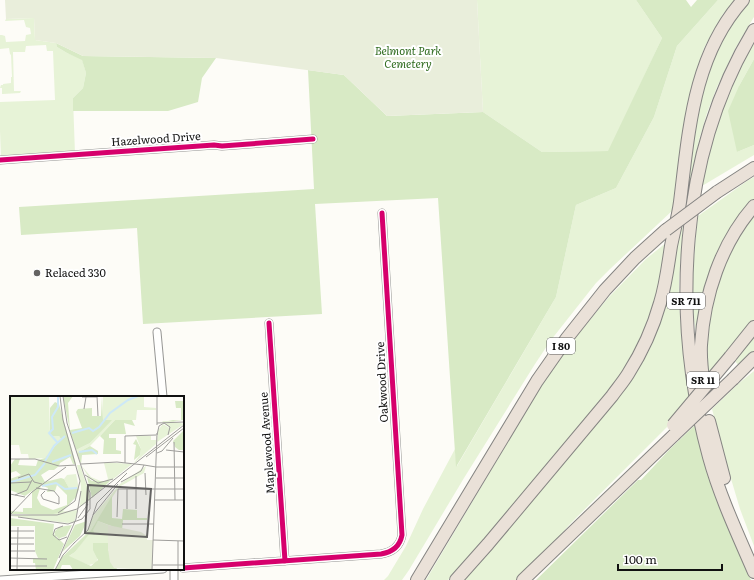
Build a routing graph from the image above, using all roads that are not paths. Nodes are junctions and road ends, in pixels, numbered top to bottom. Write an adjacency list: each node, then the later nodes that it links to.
1 (743, 0): 26 (highway)
2 (754, 30): 21 (highway, SR 711)
3 (313, 139): 4 (street, Hazelwood Drive)
4 (0, 160)
5 (754, 161): 7 (highway)
6 (754, 168): 7 (highway, I 80)
7 (717, 188): 16 (highway, I 80, bridge)
8 (754, 206): 17 (highway, SR 11)
9 (382, 214): 18 (street, Oakwood Drive)
10 (270, 323): 18 (street, Maplewood Avenue)
11 (754, 327): 15 (highway, bridge)
12 (157, 332): 14 (street)
13 (754, 358): 15 (highway, bridge)
14 (162, 396)
15 (674, 430): 27 (highway)
16 (478, 478): 24 (highway); 25 (highway, I 80)
17 (754, 559)
18 (285, 561): 19 (street)
19 (184, 568)
20 (147, 570): 22 (street)
21 (754, 572)
22 (62, 575): 23 (street)
23 (0, 580)
24 (410, 580)
25 (417, 580)
26 (456, 580)
27 (523, 580)

